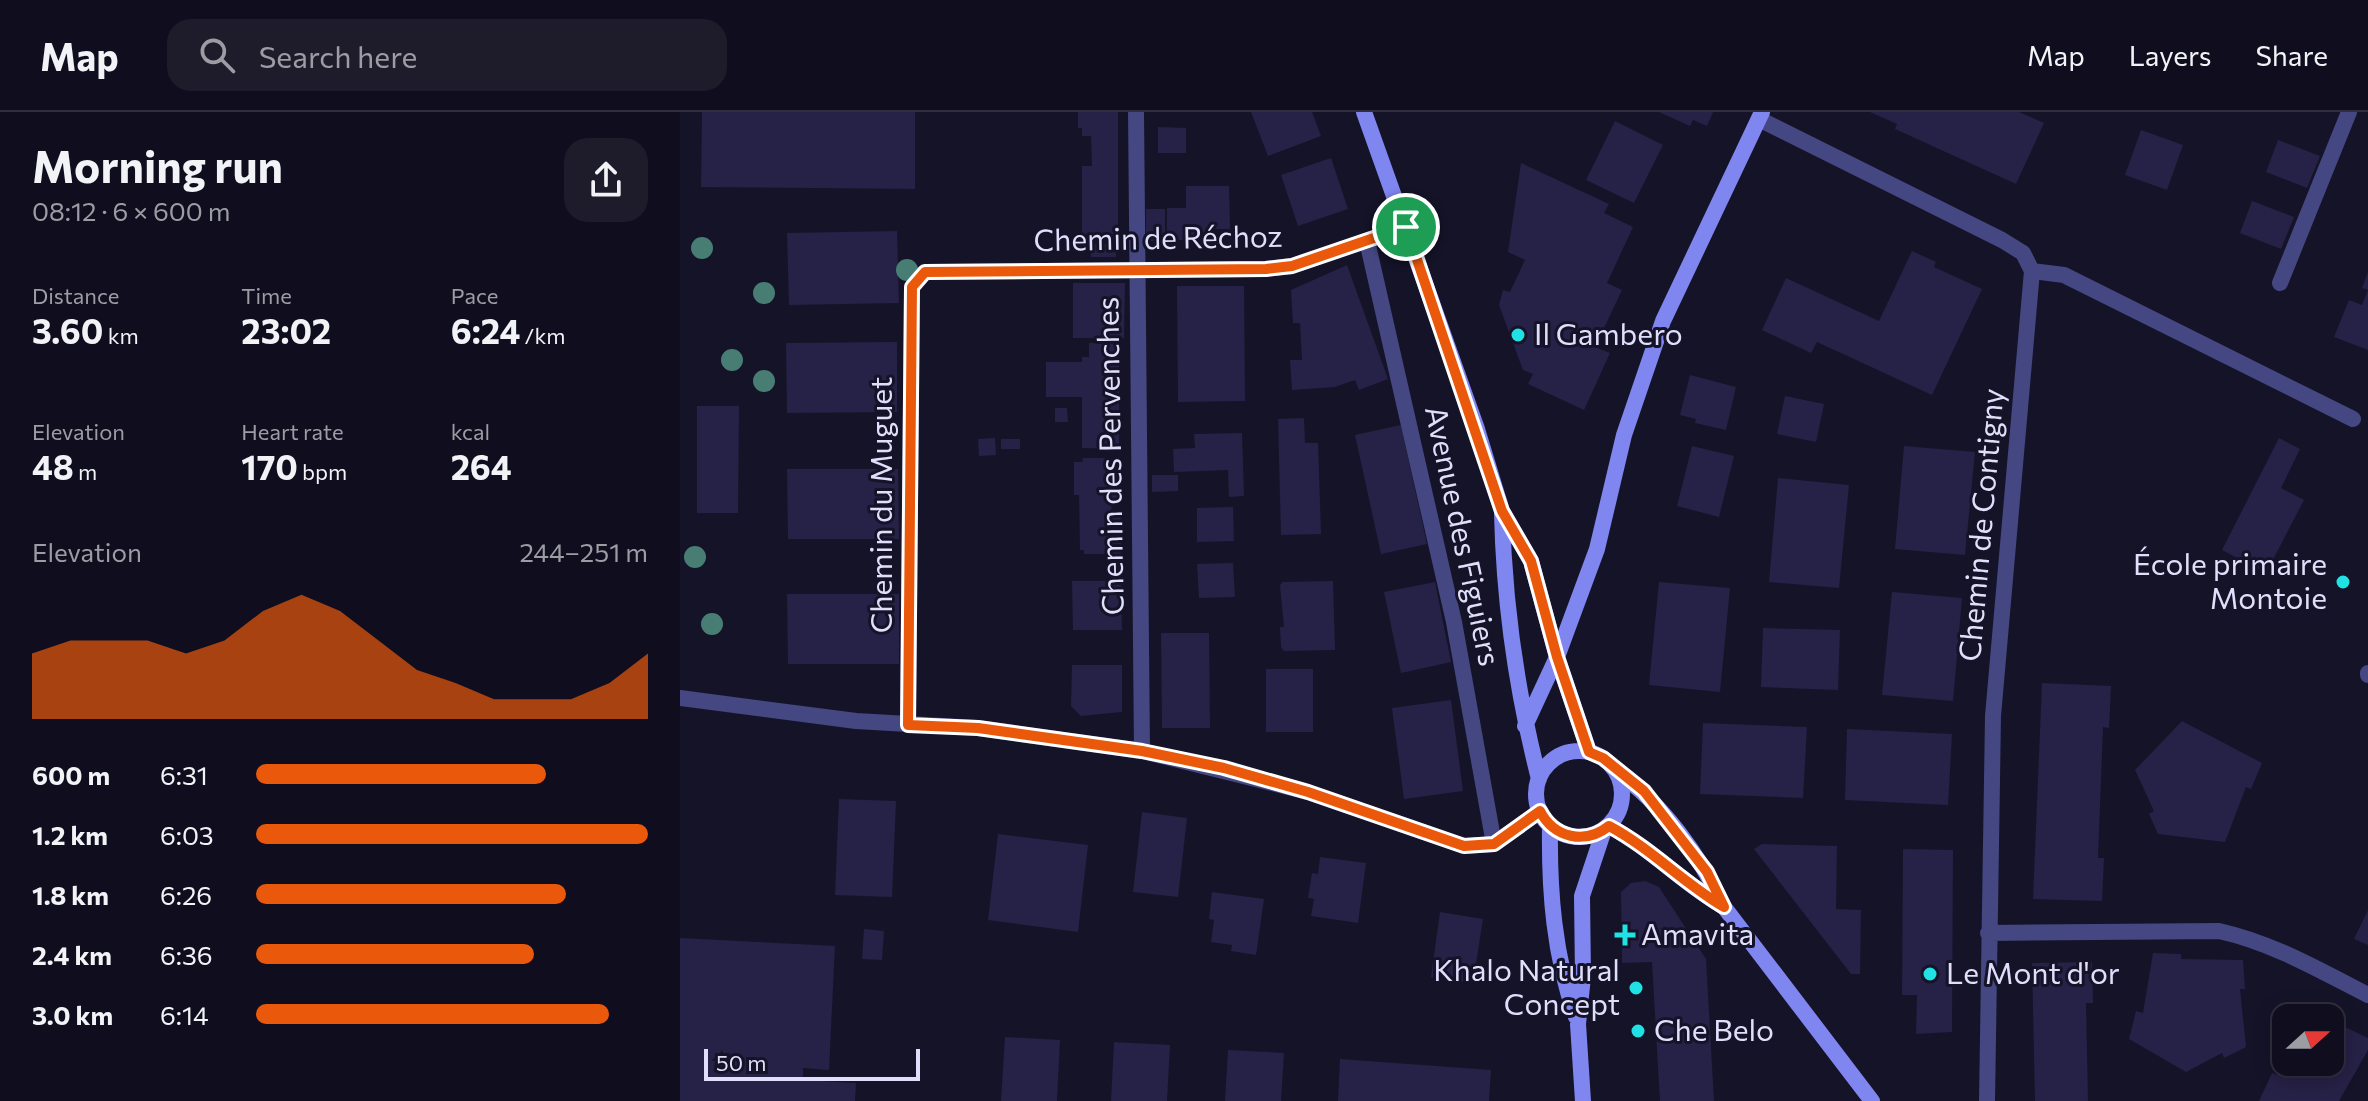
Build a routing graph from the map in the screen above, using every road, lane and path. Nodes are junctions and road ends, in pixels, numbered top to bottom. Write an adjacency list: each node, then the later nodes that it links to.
1 (1136, 112): 7 (street, Chemin des Pervenches)
2 (1364, 112): 5 (street, Avenue des Figuiers)
3 (2349, 112): 9 (street)
4 (1760, 116): 8 (street); 13 (street)
5 (1406, 227): 6 (street, Chemin de Réchoz); 12 (street, Avenue des Figuiers)
6 (1367, 241): 7 (street, Chemin de Réchoz); 24 (street, Avenue des Figuiers)
7 (1137, 269): 10 (street, Chemin de Réchoz); 17 (street, Chemin des Pervenches)
8 (2032, 271): 11 (street); 26 (street, Chemin de Contigny)
9 (2280, 283)
10 (912, 287): 15 (street, Chemin du Muguet)
11 (2353, 419)
12 (1502, 511): 13 (street, Avenue des Figuiers); 16 (street, Avenue des Figuiers)
13 (1557, 657): 16 (street); 18 (street, Avenue des Figuiers)
14 (680, 698): 15 (street)
15 (908, 725): 17 (street)
16 (1525, 726): 20 (street, Avenue des Figuiers)
17 (1142, 751): 24 (street)
18 (1589, 752): 19 (street); 20 (street)
19 (1617, 772): 23 (street); 25 (street)
20 (1539, 779): 21 (street)
21 (1540, 811): 22 (street); 24 (street)
22 (1550, 826): 23 (street); 28 (street)
23 (1606, 828): 25 (street); 28 (street)
24 (1494, 844)
25 (1724, 907): 30 (street)
26 (1988, 933): 27 (street); 31 (street, Chemin de Contigny)
27 (2368, 995)
28 (1578, 1024): 29 (street)
29 (1583, 1101)
30 (1872, 1101)
31 (1987, 1101)

